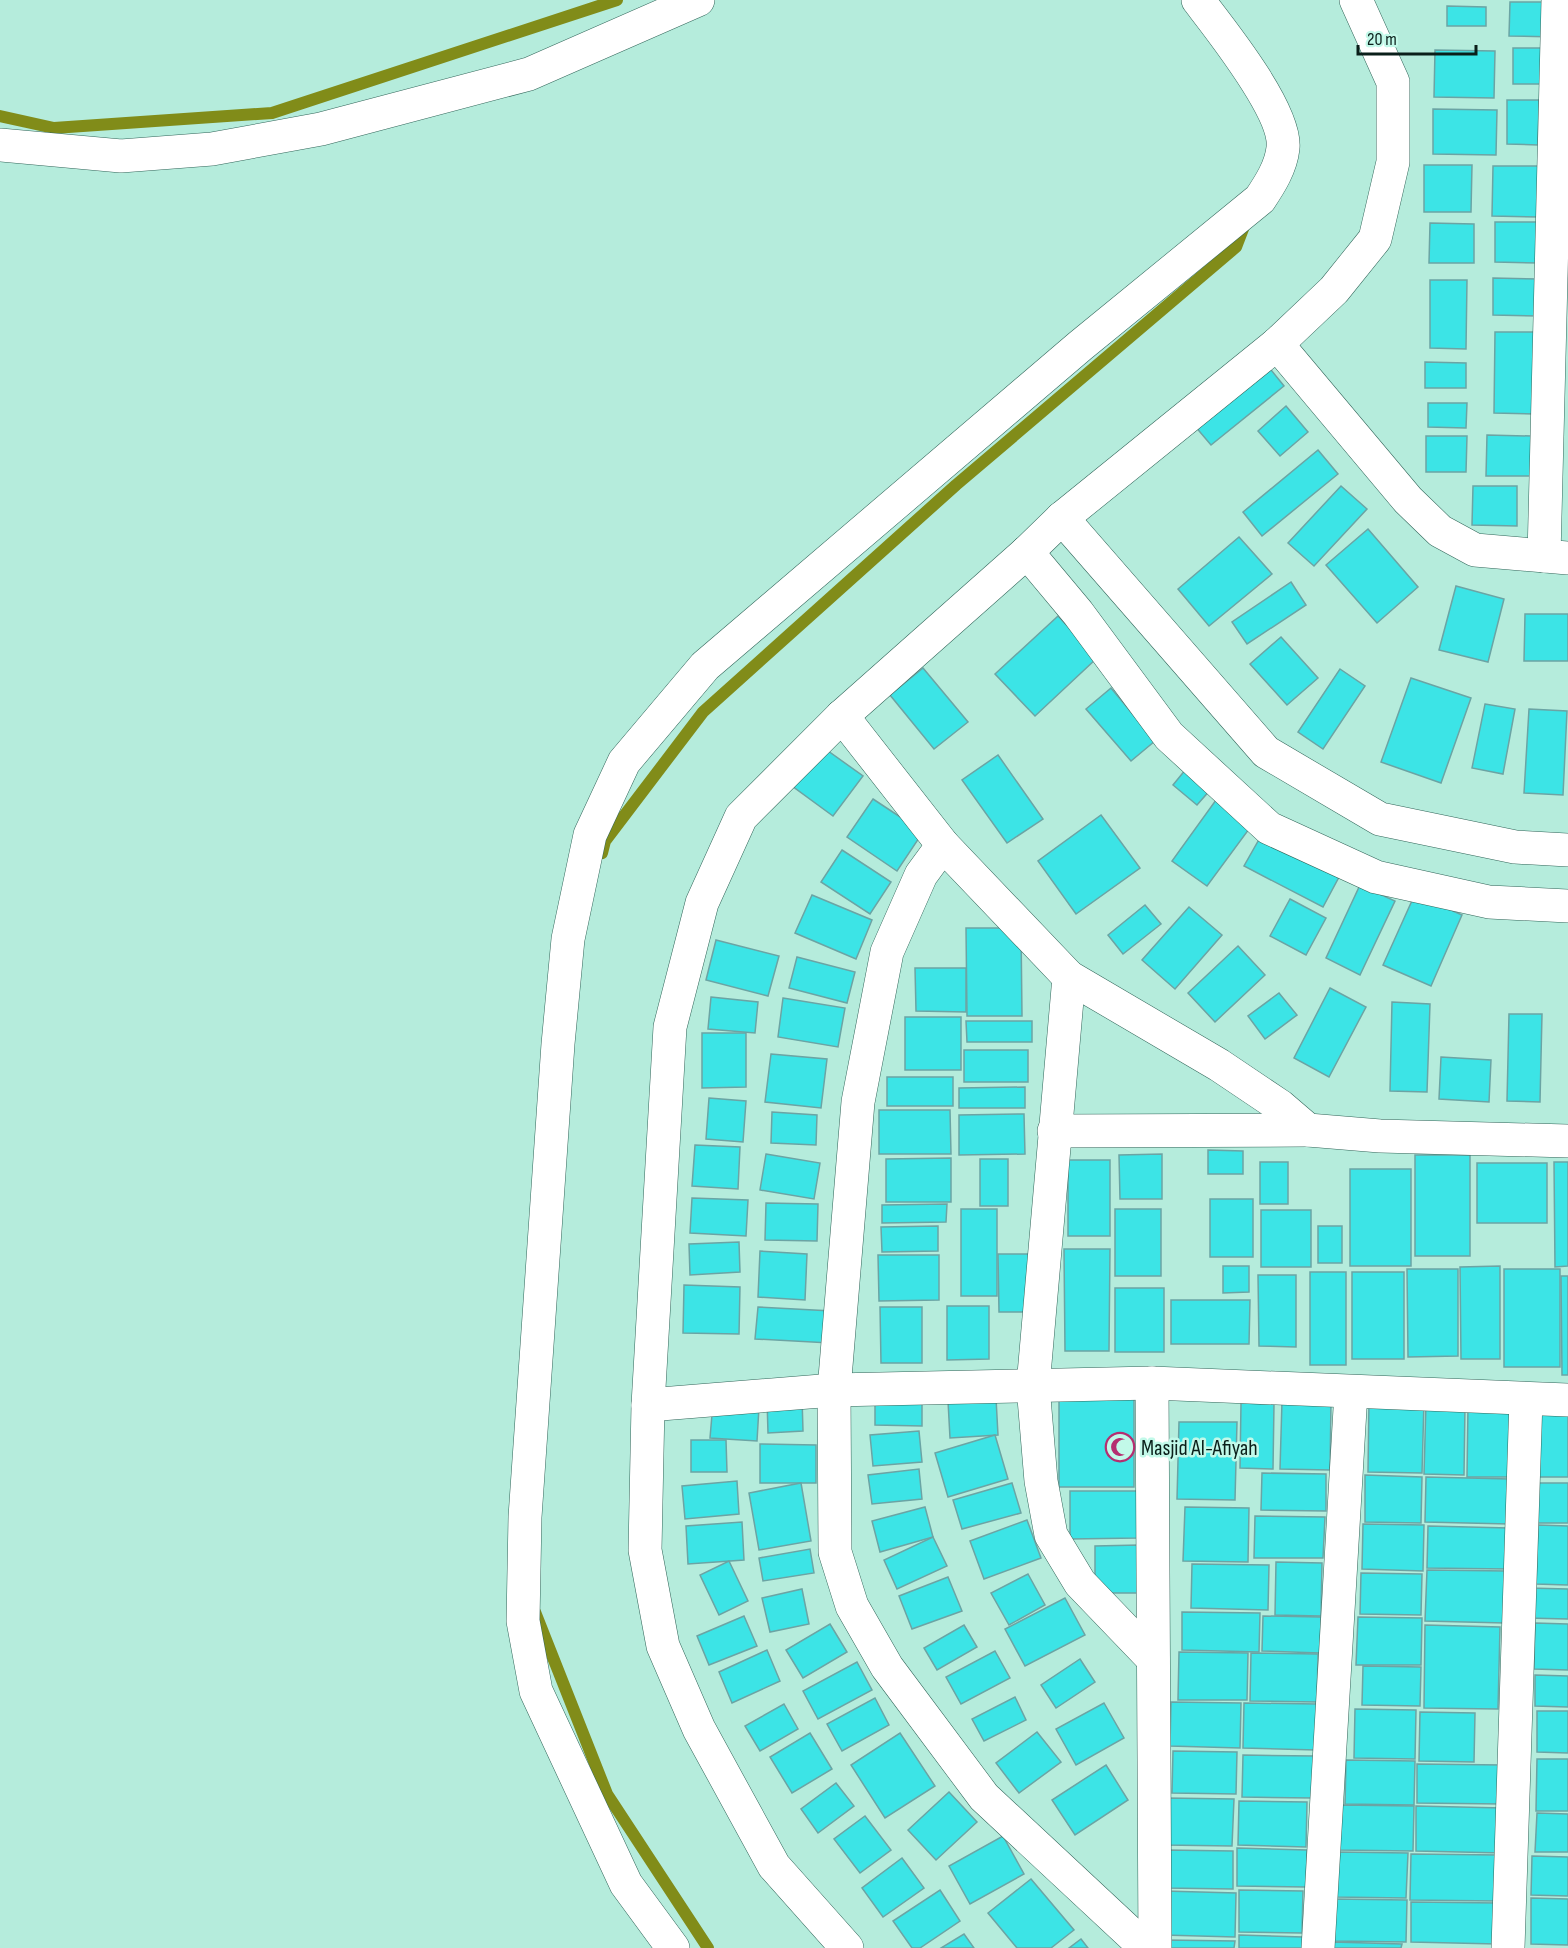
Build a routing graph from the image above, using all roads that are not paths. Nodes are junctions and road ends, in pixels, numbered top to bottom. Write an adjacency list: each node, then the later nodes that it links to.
1 (698, 0): 5 (street)
2 (1198, 0): 26 (street)
3 (1356, 0): 6 (street)
4 (1558, 0): 9 (street)
5 (0, 145)
6 (1277, 344): 7 (street); 9 (street)
7 (1062, 518): 8 (street); 12 (street)
8 (1027, 552): 10 (street); 13 (street)
9 (1556, 557)
10 (842, 716): 11 (street); 24 (street)
11 (943, 845): 14 (street); 20 (street)
12 (1568, 850)
13 (1568, 906)
14 (1069, 977): 15 (street); 16 (street)
15 (1308, 1130): 16 (street); 17 (street)
16 (1054, 1131): 19 (street)
17 (1568, 1141)
18 (1152, 1383): 19 (street); 21 (street); 25 (street)
19 (1033, 1386): 20 (street); 25 (street)
20 (834, 1390): 24 (street); 28 (street)
21 (1351, 1392): 22 (street); 30 (street)
22 (1526, 1399): 23 (street); 31 (street)
23 (1568, 1400)
24 (648, 1405): 27 (street)
25 (1153, 1659): 29 (street)
26 (673, 1948)
27 (847, 1948)
28 (1146, 1948)
29 (1155, 1948)
30 (1317, 1948)
31 (1508, 1948)

